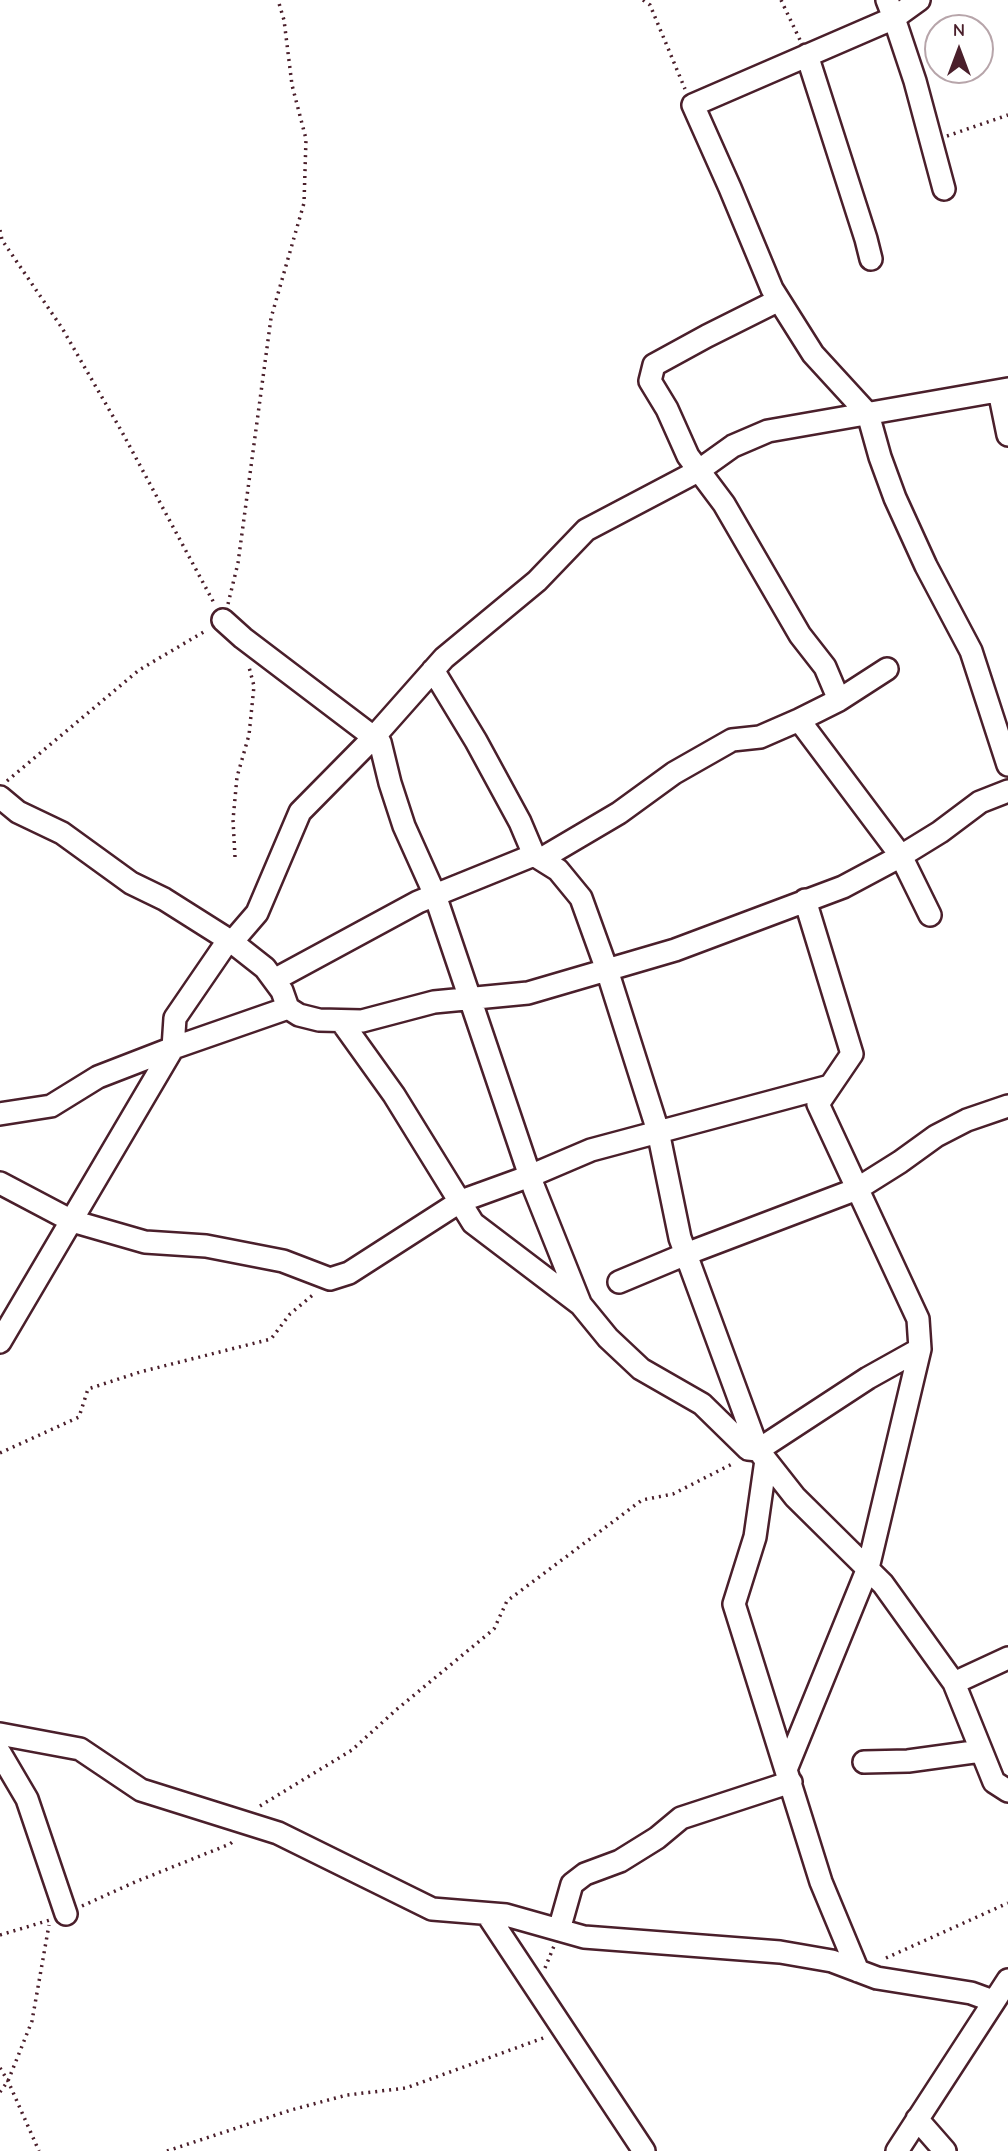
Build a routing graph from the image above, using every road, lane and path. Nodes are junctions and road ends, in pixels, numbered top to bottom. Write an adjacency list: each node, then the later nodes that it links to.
1 (278, 0): 18 (path)
2 (643, 0): 7 (path)
3 (781, 0): 6 (path)
4 (919, 0): 5 (street)
5 (890, 9): 6 (street); 9 (street)
6 (807, 55): 7 (street); 12 (street)
7 (693, 106): 13 (street)
8 (1008, 115): 9 (path)
9 (931, 141): 10 (street)
10 (944, 189)
11 (0, 230): 18 (path)
12 (871, 259)
13 (779, 300): 15 (street); 17 (street)
14 (1003, 390): 15 (street); 16 (street)
15 (868, 414): 17 (street); 25 (street)
16 (1008, 435)
17 (698, 471): 21 (street); 22 (street)
18 (223, 621): 19 (street); 26 (path)
19 (243, 638): 24 (street); 30 (path)
20 (887, 669): 22 (street)
21 (433, 670): 24 (street); 31 (street)
22 (839, 700): 23 (street)
23 (799, 720): 29 (street); 31 (street)
24 (374, 737): 32 (street); 35 (street)
25 (1008, 765)
26 (0, 786)
27 (1008, 791): 29 (street)
28 (0, 797): 35 (street)
29 (901, 856): 33 (street); 34 (street)
30 (235, 857)
31 (537, 857): 32 (street); 36 (street)
32 (435, 895): 37 (street); 38 (street)
33 (805, 900): 36 (street); 42 (street)
34 (930, 915)
35 (232, 942): 37 (street); 41 (street)
36 (607, 970): 38 (street); 45 (street)
37 (274, 980): 39 (street)
38 (470, 999): 40 (street); 46 (street)
39 (288, 1008): 40 (street); 41 (street)
40 (341, 1021): 49 (street)
41 (173, 1048): 44 (street); 50 (street)
42 (830, 1086): 45 (street); 48 (street)
43 (1008, 1106): 48 (street)
44 (0, 1114)
45 (658, 1131): 46 (street); 51 (street)
46 (530, 1176): 49 (street); 54 (street)
47 (0, 1183): 50 (street)
48 (857, 1189): 51 (street); 56 (street)
49 (461, 1201): 52 (street); 54 (street)
50 (72, 1221): 52 (street); 55 (street)
51 (686, 1254): 53 (street); 58 (street)
52 (330, 1279): 57 (path)
53 (619, 1282)
54 (581, 1305): 58 (street)
55 (0, 1342)
56 (920, 1349): 58 (street); 59 (street)
57 (0, 1453)
58 (762, 1455): 59 (street); 66 (street); 68 (path)
59 (868, 1568): 61 (street); 66 (street)
60 (1008, 1658): 61 (street)
61 (954, 1683): 63 (street)
62 (0, 1734): 68 (street)
63 (981, 1751): 65 (street); 67 (street)
64 (0, 1753): 71 (street)
65 (864, 1762)
66 (789, 1774): 72 (street); 74 (street)
67 (1008, 1791)
68 (252, 1825): 70 (street); 71 (path)
69 (1008, 1903): 74 (path)
70 (487, 1914): 72 (street); 76 (street)
71 (58, 1917): 73 (path); 80 (path)
72 (559, 1930): 74 (street); 76 (path)
73 (0, 1935)
74 (858, 1971): 77 (street)
75 (1008, 1980): 77 (street)
76 (537, 1990): 78 (street)
77 (993, 2001): 82 (street)
78 (564, 2031): 84 (path); 85 (street)
79 (0, 2068): 80 (path)
80 (8, 2081): 81 (path); 83 (path)
81 (0, 2092)
82 (917, 2119): 86 (street); 87 (street)
83 (39, 2151)
84 (167, 2151)
85 (644, 2151)
86 (897, 2151)
87 (945, 2151)

